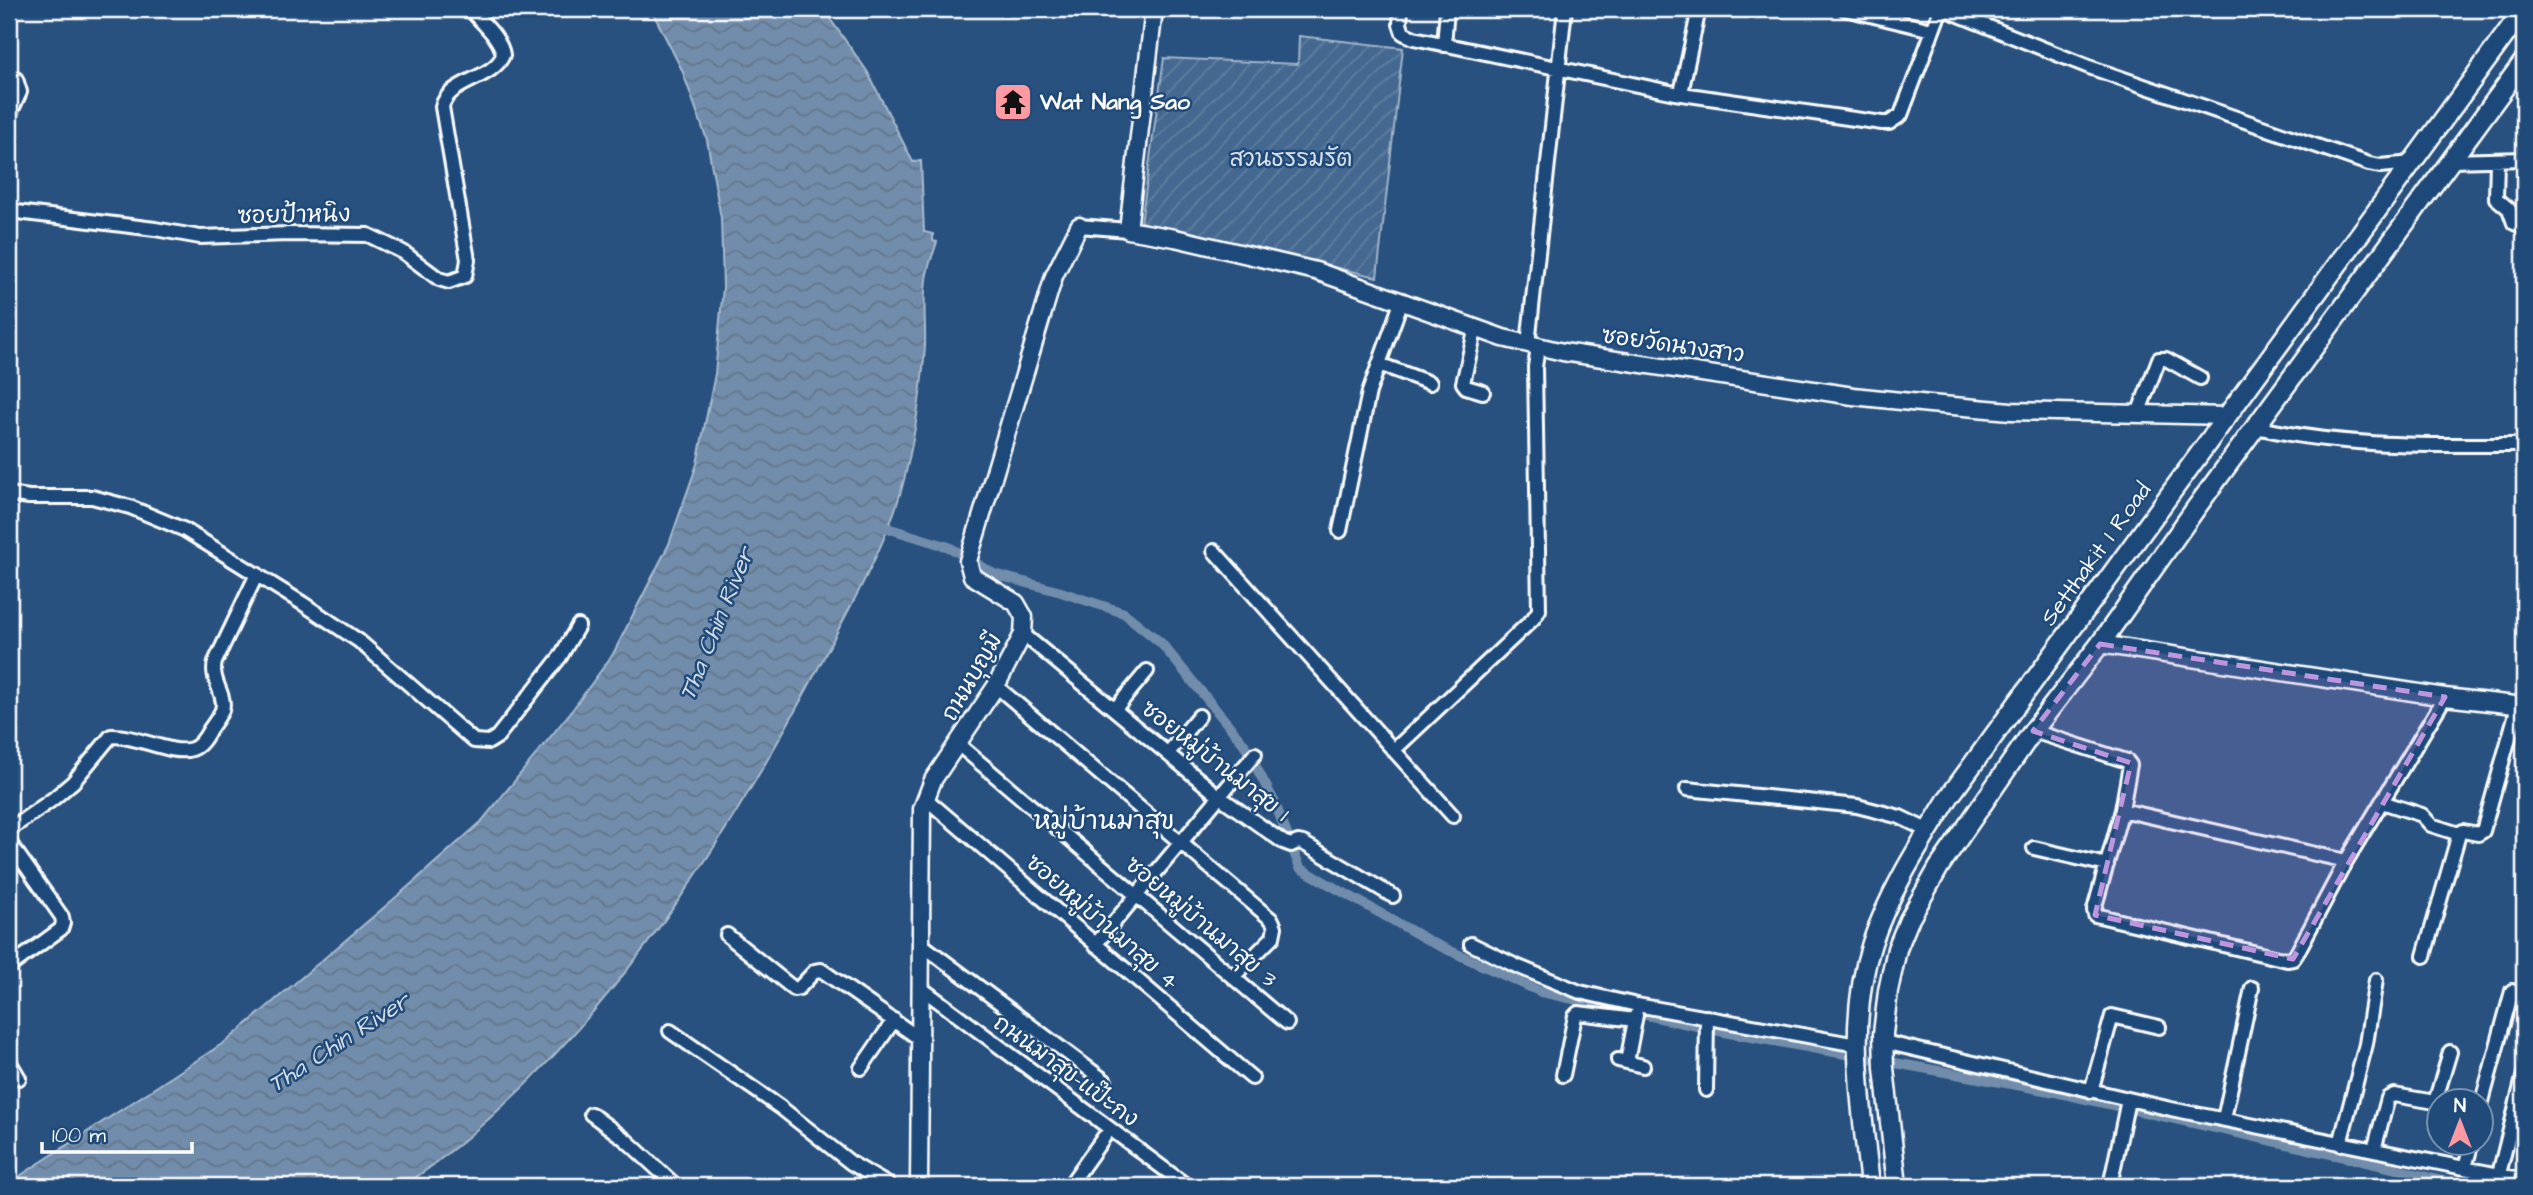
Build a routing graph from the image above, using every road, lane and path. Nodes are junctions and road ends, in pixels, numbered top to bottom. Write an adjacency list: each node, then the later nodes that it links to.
1 (470, 9): 21 (street, ซอยป้าหนิง)
2 (1154, 9): 24 (street)
3 (1401, 9): 11 (street)
4 (1447, 9): 11 (street)
5 (1565, 9): 13 (street)
6 (1699, 9): 15 (street)
7 (1845, 9): 10 (street)
8 (1942, 9): 10 (street); 20 (street)
9 (2524, 9): 20 (main road, Setthakit 1 Road)
10 (1932, 30): 15 (street)
11 (1444, 45): 13 (street)
12 (2524, 61): 18 (main road)
13 (1558, 68): 15 (street); 27 (street)
14 (9, 73): 16 (street)
15 (1681, 93)
16 (9, 116)
17 (2524, 159): 19 (street)
18 (2451, 161): 19 (street); 34 (main road)
19 (2497, 161): 23 (street)
20 (2413, 163): 33 (main road, Setthakit 1 Road)
21 (9, 211)
22 (1079, 226): 24 (street); 43 (street, ถนนบุญมี)
23 (2524, 227)
24 (1128, 230): 25 (street, ซอยวัดนางสาว)
25 (1402, 300): 26 (street, ซอยวัดนางสาว); 28 (street)
26 (1476, 327): 27 (street, ซอยวัดนางสาว); 31 (street)
27 (1533, 346): 32 (street, ซอยวัดนางสาว); 53 (street)
28 (1379, 364): 30 (street); 37 (street)
29 (2200, 378): 32 (street)
30 (1430, 383)
31 (1483, 392)
32 (2137, 414): 33 (street, ซอยวัดนางสาว)
33 (2227, 416): 39 (main road, Setthakit 1 Road)
34 (2256, 427): 35 (street); 40 (main road)
35 (2524, 445)
36 (9, 494): 41 (street)
37 (1340, 531)
38 (1214, 551): 53 (street)
39 (2128, 552): 40 (main road); 63 (main road, Setthakit 1 Road)
40 (2153, 569): 44 (main road)
41 (257, 575): 42 (street); 62 (street)
42 (578, 626)
43 (1023, 634): 46 (street, ถนนบุญมี); 49 (street, ซอยหมู่บ้านมาสุข 1)
44 (2100, 644): 47 (street); 51 (main road)
45 (1147, 671): 49 (street)
46 (996, 686): 52 (street, ถนนบุญมี); 66 (street)
47 (2445, 697): 48 (street); 59 (street)
48 (2521, 706): 64 (street)
49 (1115, 709): 54 (street, ซอยหมู่บ้านมาสุข 1)
50 (1199, 716): 54 (street)
51 (2033, 731): 60 (street); 91 (main road)
52 (959, 744): 57 (street, ถนนบุญมี); 70 (street, ซอยหมู่บ้านมาสุข 3)
53 (1394, 750): 61 (street)
54 (1168, 753): 58 (street, ซอยหมู่บ้านมาสุข 1)
55 (1255, 754): 58 (street)
56 (1687, 789): 63 (street)
57 (925, 797): 73 (street, ถนนบุญมี); 75 (street, ซอยหมู่บ้านมาสุข 4)
58 (1220, 797): 66 (street); 71 (street, ซอยหมู่บ้านมาสุข 1)
59 (2382, 802): 64 (street); 68 (street)
60 (2122, 810): 68 (street); 69 (street)
61 (1452, 816)
62 (9, 830)
63 (1929, 831): 92 (main road, Setthakit 1 Road)
64 (2459, 834): 76 (street)
65 (9, 842): 77 (street)
66 (1180, 844): 70 (street); 78 (street)
67 (2034, 848): 69 (street)
68 (2346, 861): 69 (street)
69 (2108, 865)
70 (1137, 895): 75 (street); 78 (street, ซอยหมู่บ้านมาสุข 3)
71 (1393, 896)
72 (727, 935): 85 (street)
73 (921, 944): 80 (street, ถนนบุญมี); 101 (street)
74 (1471, 944): 83 (street)
75 (1095, 945): 100 (street, ซอยหมู่บ้านมาสุข 4)
76 (2424, 956)
77 (9, 968)
78 (1233, 977): 87 (street, ซอยหมู่บ้านมาสุข 3)
79 (2376, 979): 109 (street)
80 (921, 988): 90 (street, ถนนบุญมี); 119 (street, ถนนมาสุข-แป๊ะกง)
81 (2252, 988): 107 (street)
82 (2512, 991): 102 (street)
83 (1637, 1005): 84 (street); 86 (street)
84 (1707, 1017): 92 (street); 103 (street)
85 (894, 1020): 90 (street); 96 (street)
86 (1635, 1020): 95 (street); 98 (street)
87 (1287, 1023)
88 (2159, 1027): 104 (street)
89 (670, 1031): 116 (street)
90 (920, 1039): 117 (street, ถนนบุญมี)
91 (1884, 1042): 104 (street); 121 (main road)
92 (1857, 1045): 120 (main road, Setthakit 1 Road)
93 (2450, 1052): 110 (street)
94 (9, 1061): 99 (street)
95 (1643, 1066)
96 (861, 1068)
97 (2524, 1074): 113 (street)
98 (1563, 1075)
99 (19, 1078)
100 (1252, 1078)
101 (1105, 1081)
102 (2486, 1086)
103 (1706, 1090)
104 (2091, 1091): 105 (street)
105 (2128, 1100): 107 (street); 122 (street)
106 (591, 1114): 115 (street)
107 (2224, 1119): 109 (street)
108 (1104, 1138): 118 (street)
109 (2340, 1144): 110 (street)
110 (2374, 1150): 112 (street)
111 (2468, 1156): 112 (street)
112 (2465, 1168): 113 (street)
113 (2498, 1174): 114 (street)
114 (2524, 1180)
115 (676, 1186)
116 (890, 1186)
117 (919, 1186)
118 (1069, 1186)
119 (1187, 1186)
120 (1869, 1186)
121 (1900, 1186)
122 (2110, 1186)

